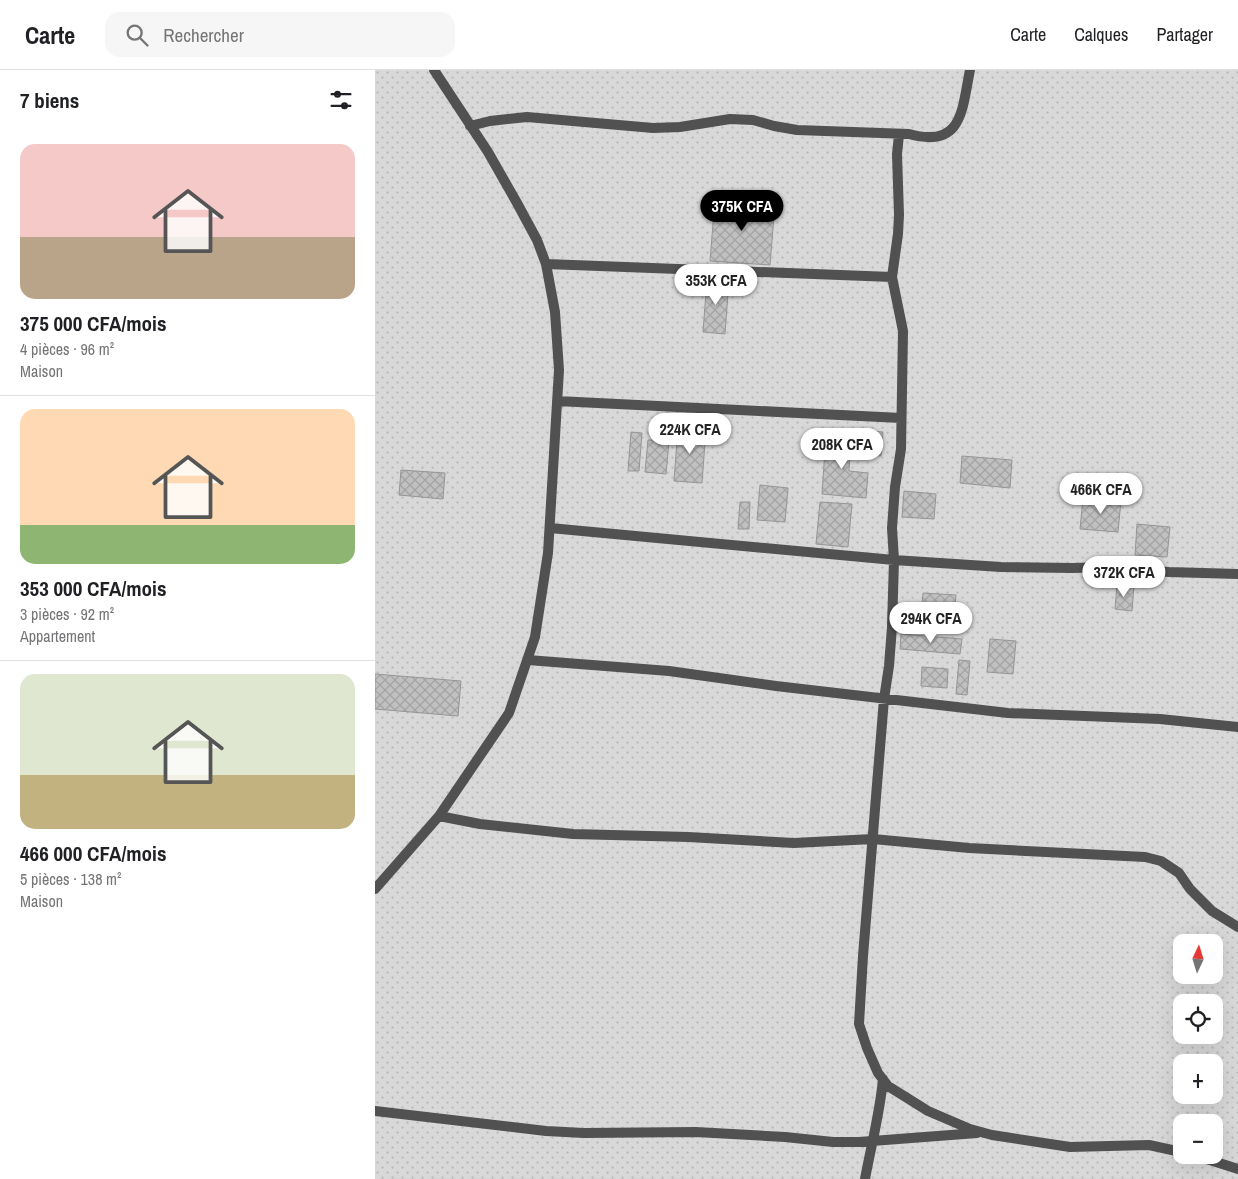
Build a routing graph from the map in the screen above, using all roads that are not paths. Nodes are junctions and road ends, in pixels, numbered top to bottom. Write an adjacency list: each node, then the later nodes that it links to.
1 (434, 70): 3 (street)
2 (969, 70): 4 (street)
3 (470, 126): 4 (street); 5 (street)
4 (899, 134): 6 (street)
5 (546, 264): 6 (street); 7 (street)
6 (892, 277): 8 (street)
7 (557, 401): 8 (street); 9 (street)
8 (901, 418): 10 (street)
9 (550, 528): 10 (street); 12 (street)
10 (894, 560): 11 (street); 13 (street)
11 (1238, 574)
12 (528, 660): 13 (street); 15 (street)
13 (884, 699): 14 (street); 16 (street)
14 (1238, 727)
15 (439, 816): 16 (street); 17 (street)
16 (873, 839): 18 (street); 19 (street)
17 (375, 889)
18 (1238, 927)
19 (883, 1079): 21 (street); 22 (street)
20 (375, 1111): 22 (street)
21 (983, 1133): 22 (street); 23 (street)
22 (873, 1141): 26 (street)
23 (1173, 1150)
24 (1222, 1164): 25 (street)
25 (1238, 1169)
26 (865, 1179)

